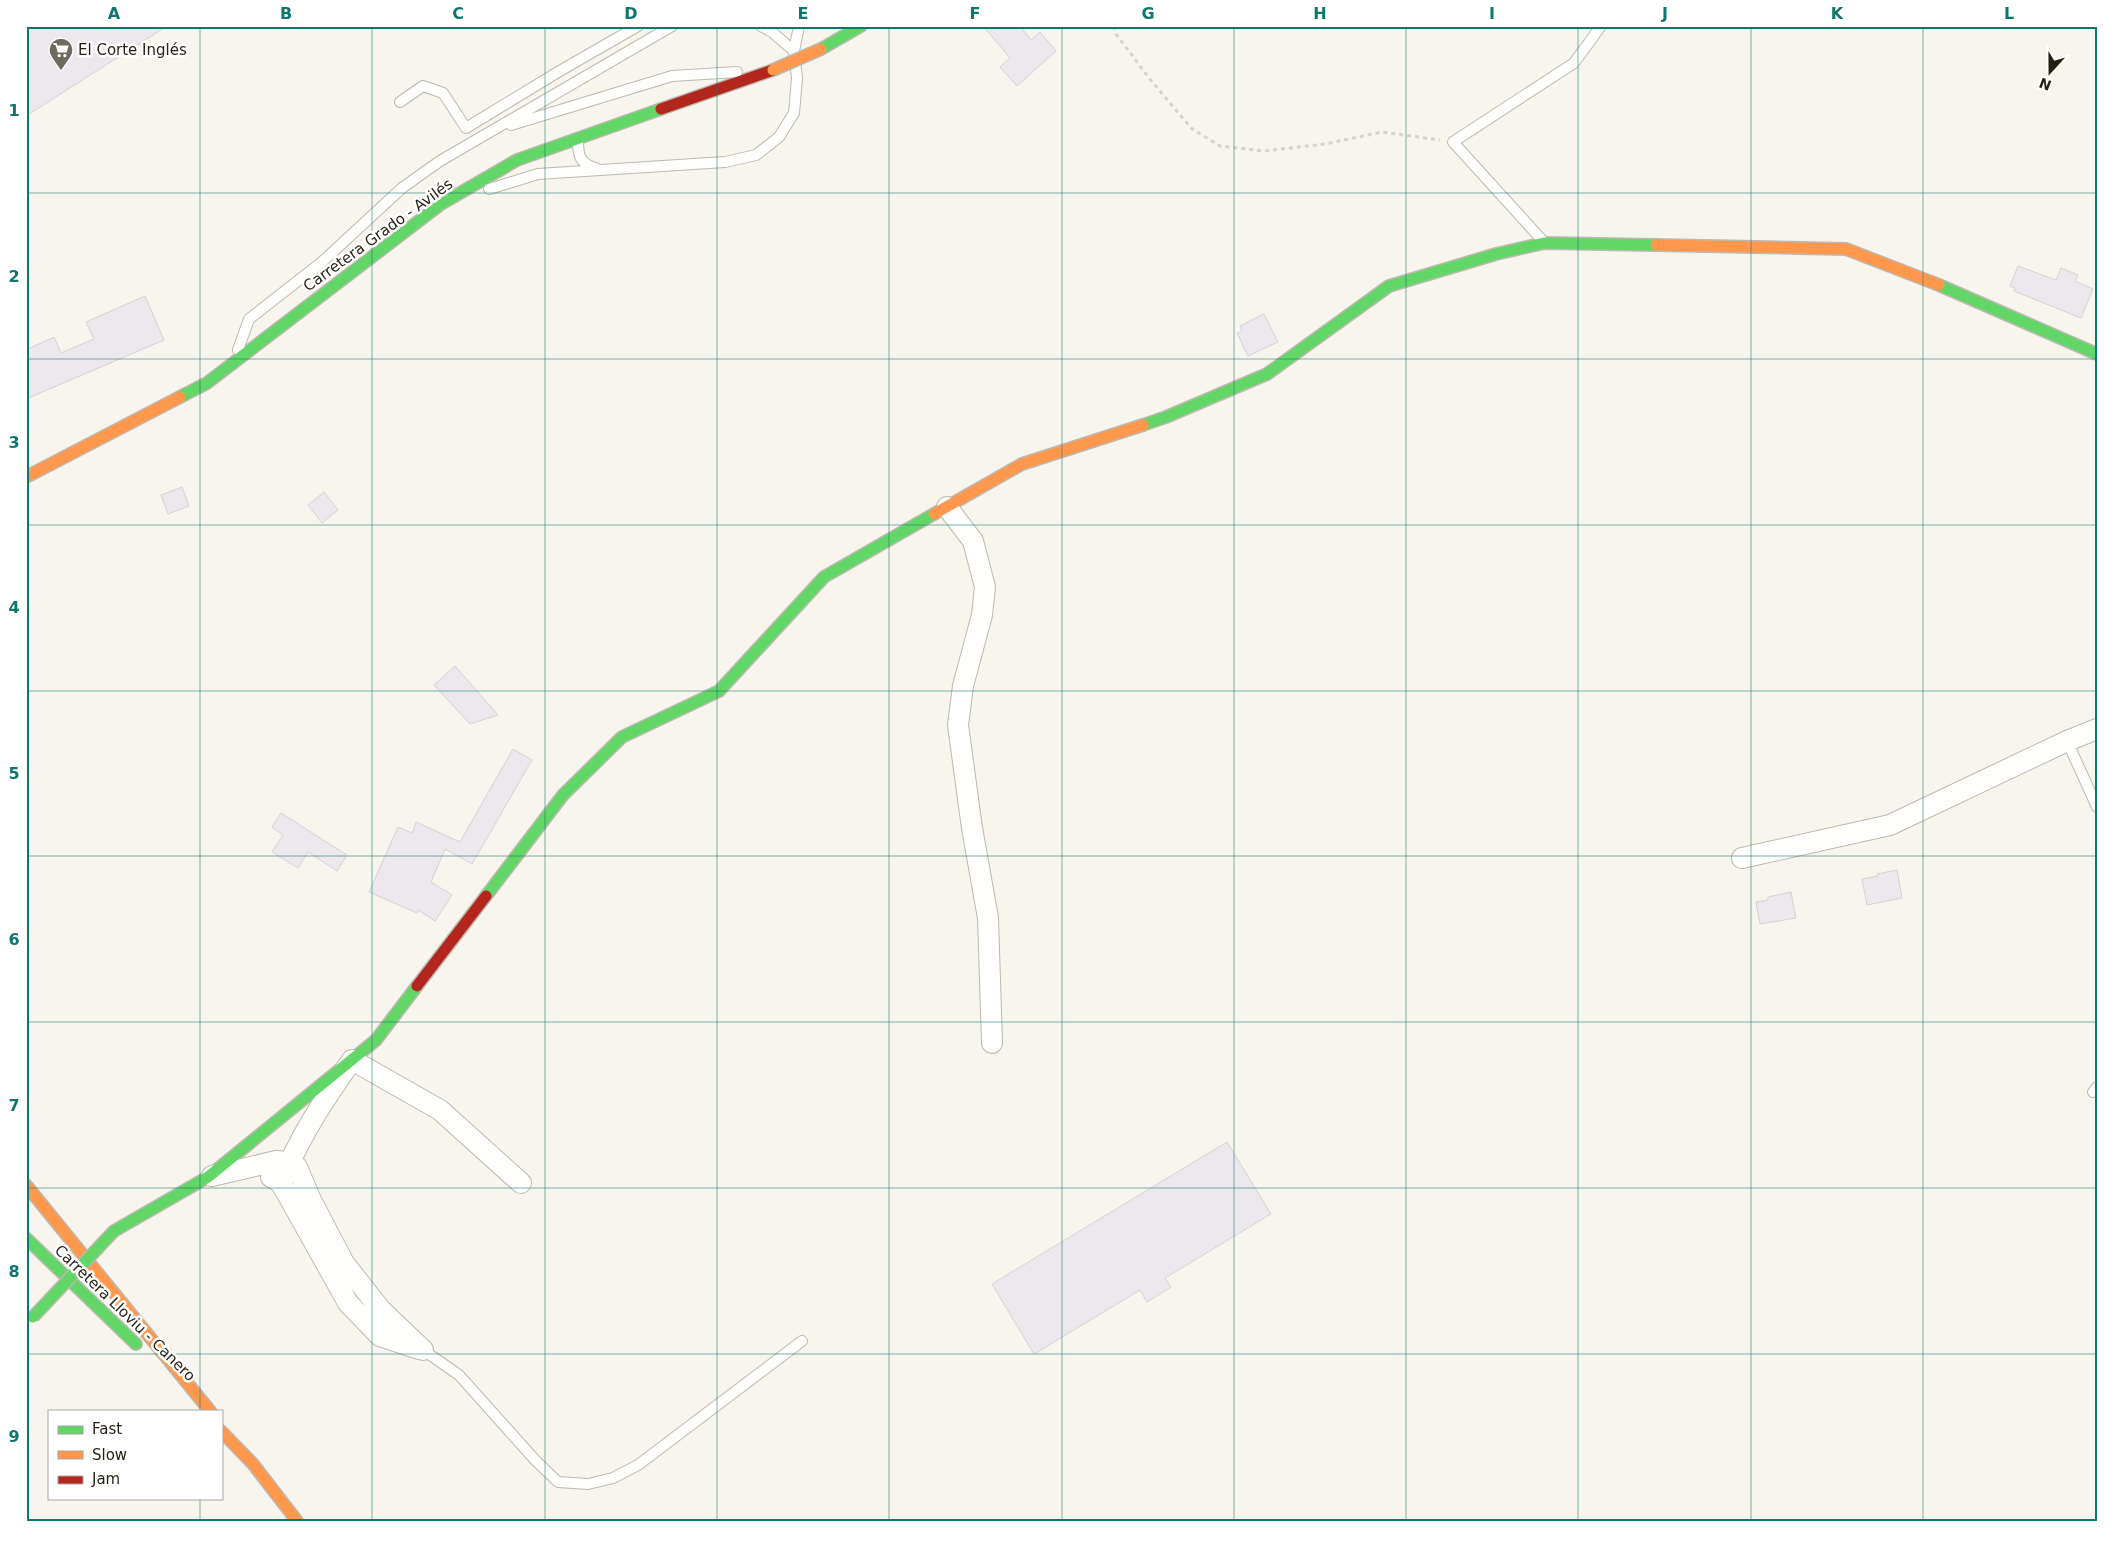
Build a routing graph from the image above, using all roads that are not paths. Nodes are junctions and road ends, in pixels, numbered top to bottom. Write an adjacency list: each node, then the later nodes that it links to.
1 (638, 26): 9 (lane)
2 (672, 26): 10 (lane)
3 (760, 26): 7 (lane)
4 (799, 26): 7 (lane)
5 (861, 26): 8 (main road, Carretera Grado - Avilés, bridge)
6 (1601, 26): 14 (lane)
7 (794, 51): 12 (lane)
8 (773, 70): 10 (lane); 11 (main road, Carretera Grado - Avilés)
9 (400, 102)
10 (496, 130): 16 (lane)
11 (578, 138): 12 (lane); 13 (main road, Carretera Grado - Avilés)
12 (600, 169): 13 (lane)
13 (440, 204): 16 (main road, Carretera Grado - Avilés)
14 (1544, 243): 15 (main road); 18 (main road)
15 (2097, 354)
16 (235, 360): 17 (main road, Carretera Grado - Avilés)
17 (26, 477)
18 (947, 507): 23 (street); 24 (main road)
19 (2097, 729): 20 (street)
20 (2067, 741): 21 (lane); 22 (street)
21 (2097, 807)
22 (1742, 858)
23 (992, 1043)
24 (352, 1060): 25 (street); 26 (main road); 28 (street)
25 (289, 1162): 26 (street); 27 (street); 34 (street)
26 (208, 1177): 27 (street); 32 (main road, bridge)
27 (281, 1183): 34 (street)
28 (521, 1183)
29 (26, 1185): 37 (main road)
30 (26, 1238): 31 (main road, Carretera Lloviu - Canero)
31 (26, 1248)
32 (30, 1318)
33 (802, 1341): 34 (lane)
34 (423, 1350)
35 (160, 1368): 36 (main road, Carretera Lloviu - Canero)
36 (201, 1410)
37 (209, 1410)
38 (222, 1426): 40 (main road)
39 (222, 1432): 40 (main road)
40 (253, 1464): 41 (main road)
41 (297, 1521)

